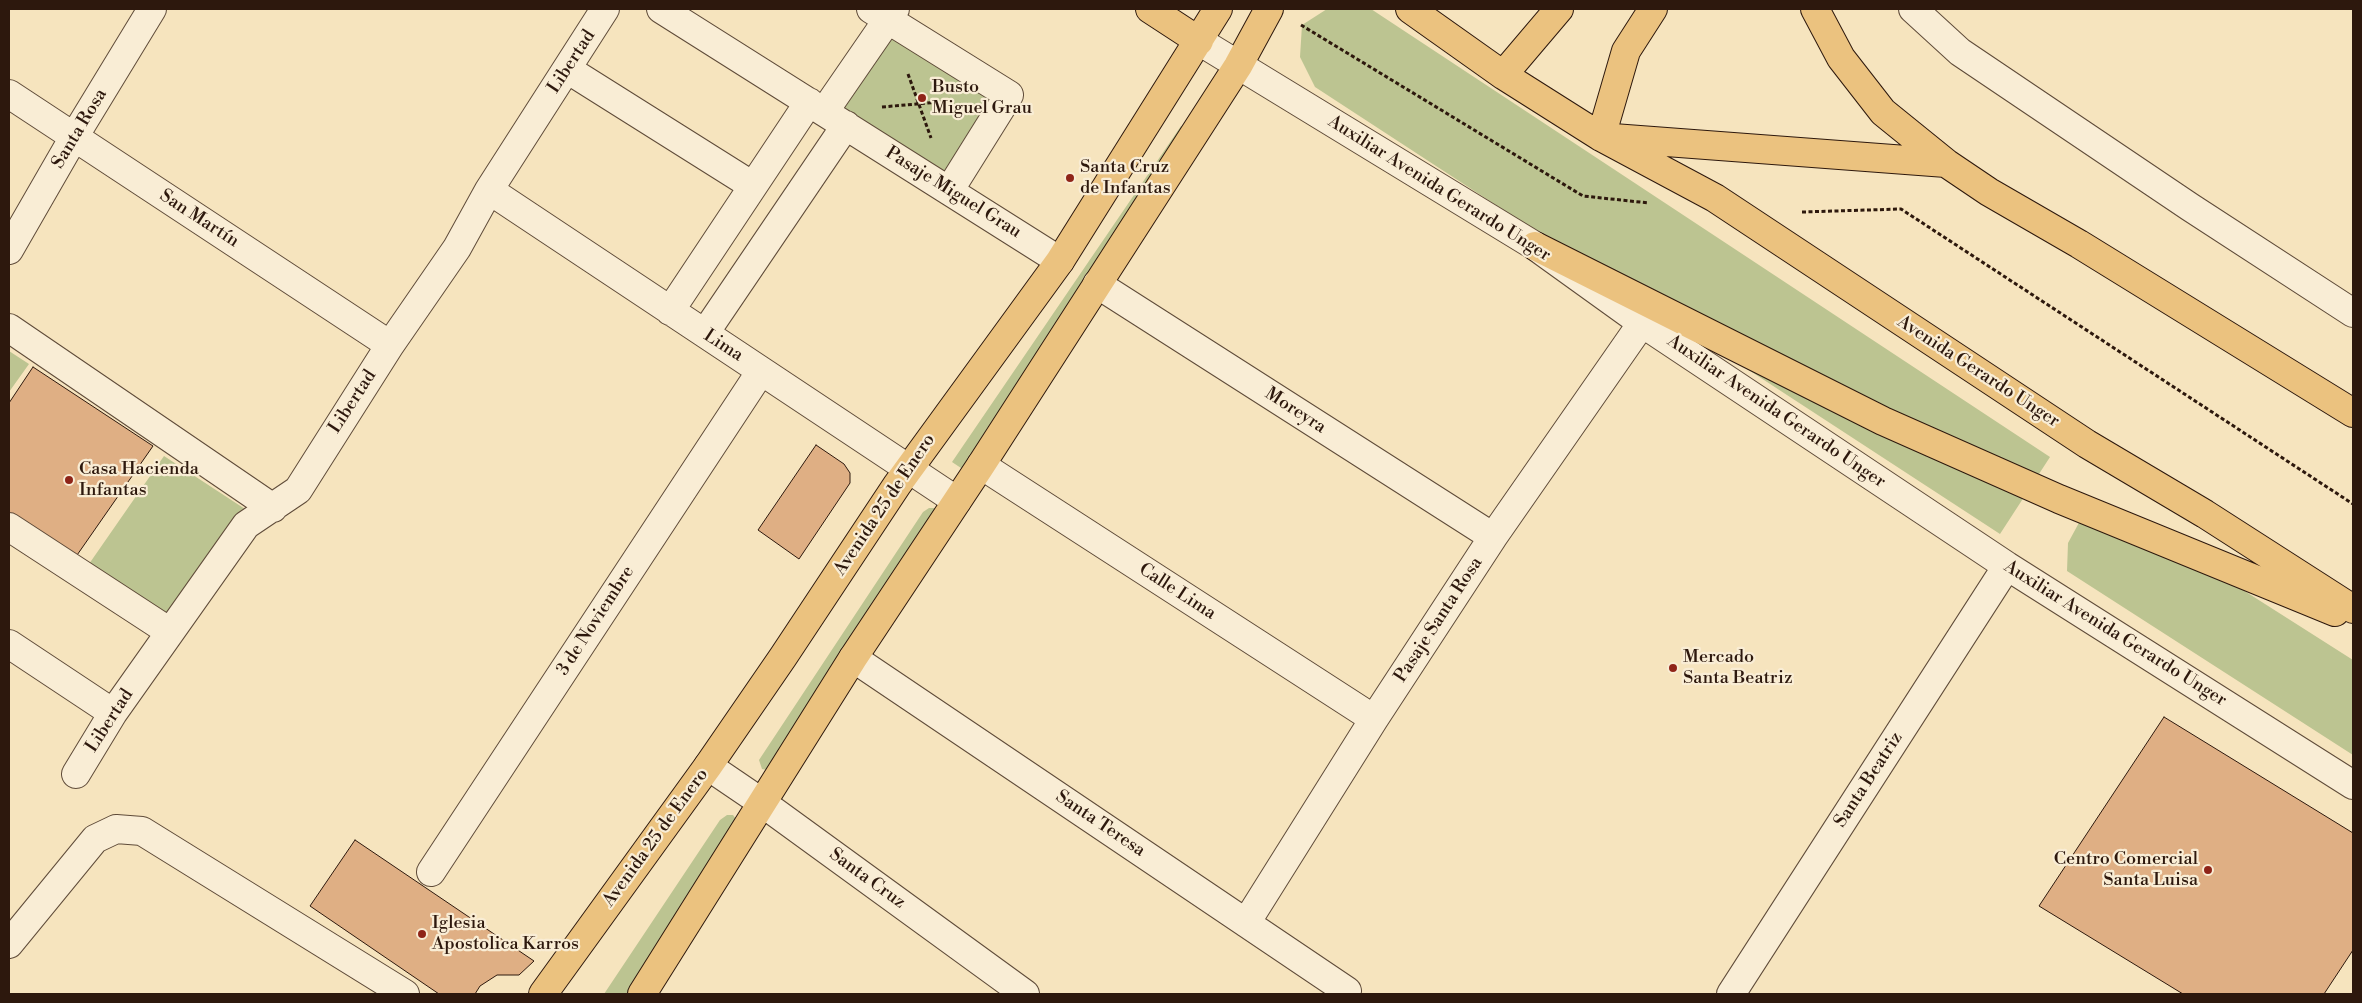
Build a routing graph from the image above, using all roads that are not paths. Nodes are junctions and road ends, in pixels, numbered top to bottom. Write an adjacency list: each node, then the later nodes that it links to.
1 (152, 9): 19 (street, Santa Rosa)
2 (605, 9): 15 (street, Libertad)
3 (662, 9): 18 (street, Pasaje Miguel Grau)
4 (1150, 9): 13 (main road)
5 (1218, 9): 13 (main road, Avenida 25 de Enero)
6 (1269, 9): 14 (main road)
7 (1410, 9): 16 (main road, Avenida Gerardo Unger)
8 (1559, 9): 16 (main road)
9 (1653, 9): 20 (main road)
10 (1815, 9): 21 (main road)
11 (1913, 9): 30 (street)
12 (885, 12): 18 (street); 24 (street)
13 (1199, 41): 14 (street, Auxiliar Avenida Gerardo Unger); 27 (main road, Avenida 25 de Enero)
14 (1238, 66): 25 (street, Auxiliar Avenida Gerardo Unger); 28 (main road)
15 (567, 69): 22 (street); 23 (street, Libertad)
16 (1503, 75): 20 (main road, Avenida Gerardo Unger)
17 (9, 94): 19 (street, San Martín)
18 (826, 113): 22 (street); 24 (street, Pasaje Miguel Grau); 33 (street)
19 (74, 137): 26 (street, Santa Rosa); 34 (street, San Martín)
20 (1601, 137): 21 (main road, Avenida Gerardo Unger); 44 (main road, Avenida Gerardo Unger)
21 (1946, 163): 36 (main road, Avenida Gerardo Unger)
22 (752, 186): 29 (street)
23 (489, 190): 29 (street, Lima); 34 (street, Libertad)
24 (949, 191): 27 (street, Pasaje Miguel Grau)
25 (1535, 246): 31 (street, Auxiliar Avenida Gerardo Unger); 45 (main road)
26 (9, 250)
27 (1060, 261): 38 (main road, Avenida 25 de Enero)
28 (1097, 284): 37 (main road); 42 (street, Moreyra)
29 (670, 311): 33 (street, Lima)
30 (2353, 312)
31 (1642, 322): 42 (street, Pasaje Santa Rosa); 43 (street, Auxiliar Avenida Gerardo Unger)
32 (9, 328): 40 (street)
33 (705, 334): 35 (street, Lima)
34 (390, 345): 40 (street, Libertad)
35 (761, 371): 38 (street, Lima); 55 (street, 3 de Noviembre)
36 (2353, 413)
37 (981, 466): 39 (main road); 50 (street, Calle Lima)
38 (908, 469): 39 (street, Lima); 51 (main road, Avenida 25 de Enero)
39 (956, 501): 48 (main road)
40 (273, 508): 46 (street, Libertad)
41 (9, 527): 46 (street)
42 (1493, 538): 50 (street, Pasaje Santa Rosa)
43 (2008, 566): 53 (street, Auxiliar Avenida Gerardo Unger); 63 (street, Santa Beatriz)
44 (2353, 609)
45 (2353, 620)
46 (170, 632): 49 (street, Libertad)
47 (9, 644): 49 (street)
48 (853, 658): 54 (main road); 56 (street, Santa Teresa)
49 (113, 713): 52 (street, Libertad)
50 (1374, 719): 56 (street, Pasaje Santa Rosa)
51 (708, 766): 54 (street, Santa Cruz); 60 (main road, Avenida 25 de Enero)
52 (76, 774)
53 (2353, 785)
54 (761, 802): 61 (main road); 62 (street, Santa Cruz)
55 (431, 872)
56 (1246, 923): 58 (street, Santa Teresa)
57 (9, 944): 59 (street)
58 (1347, 991)
59 (405, 994)
60 (543, 994)
61 (642, 994)
62 (1025, 994)
63 (1732, 994)

